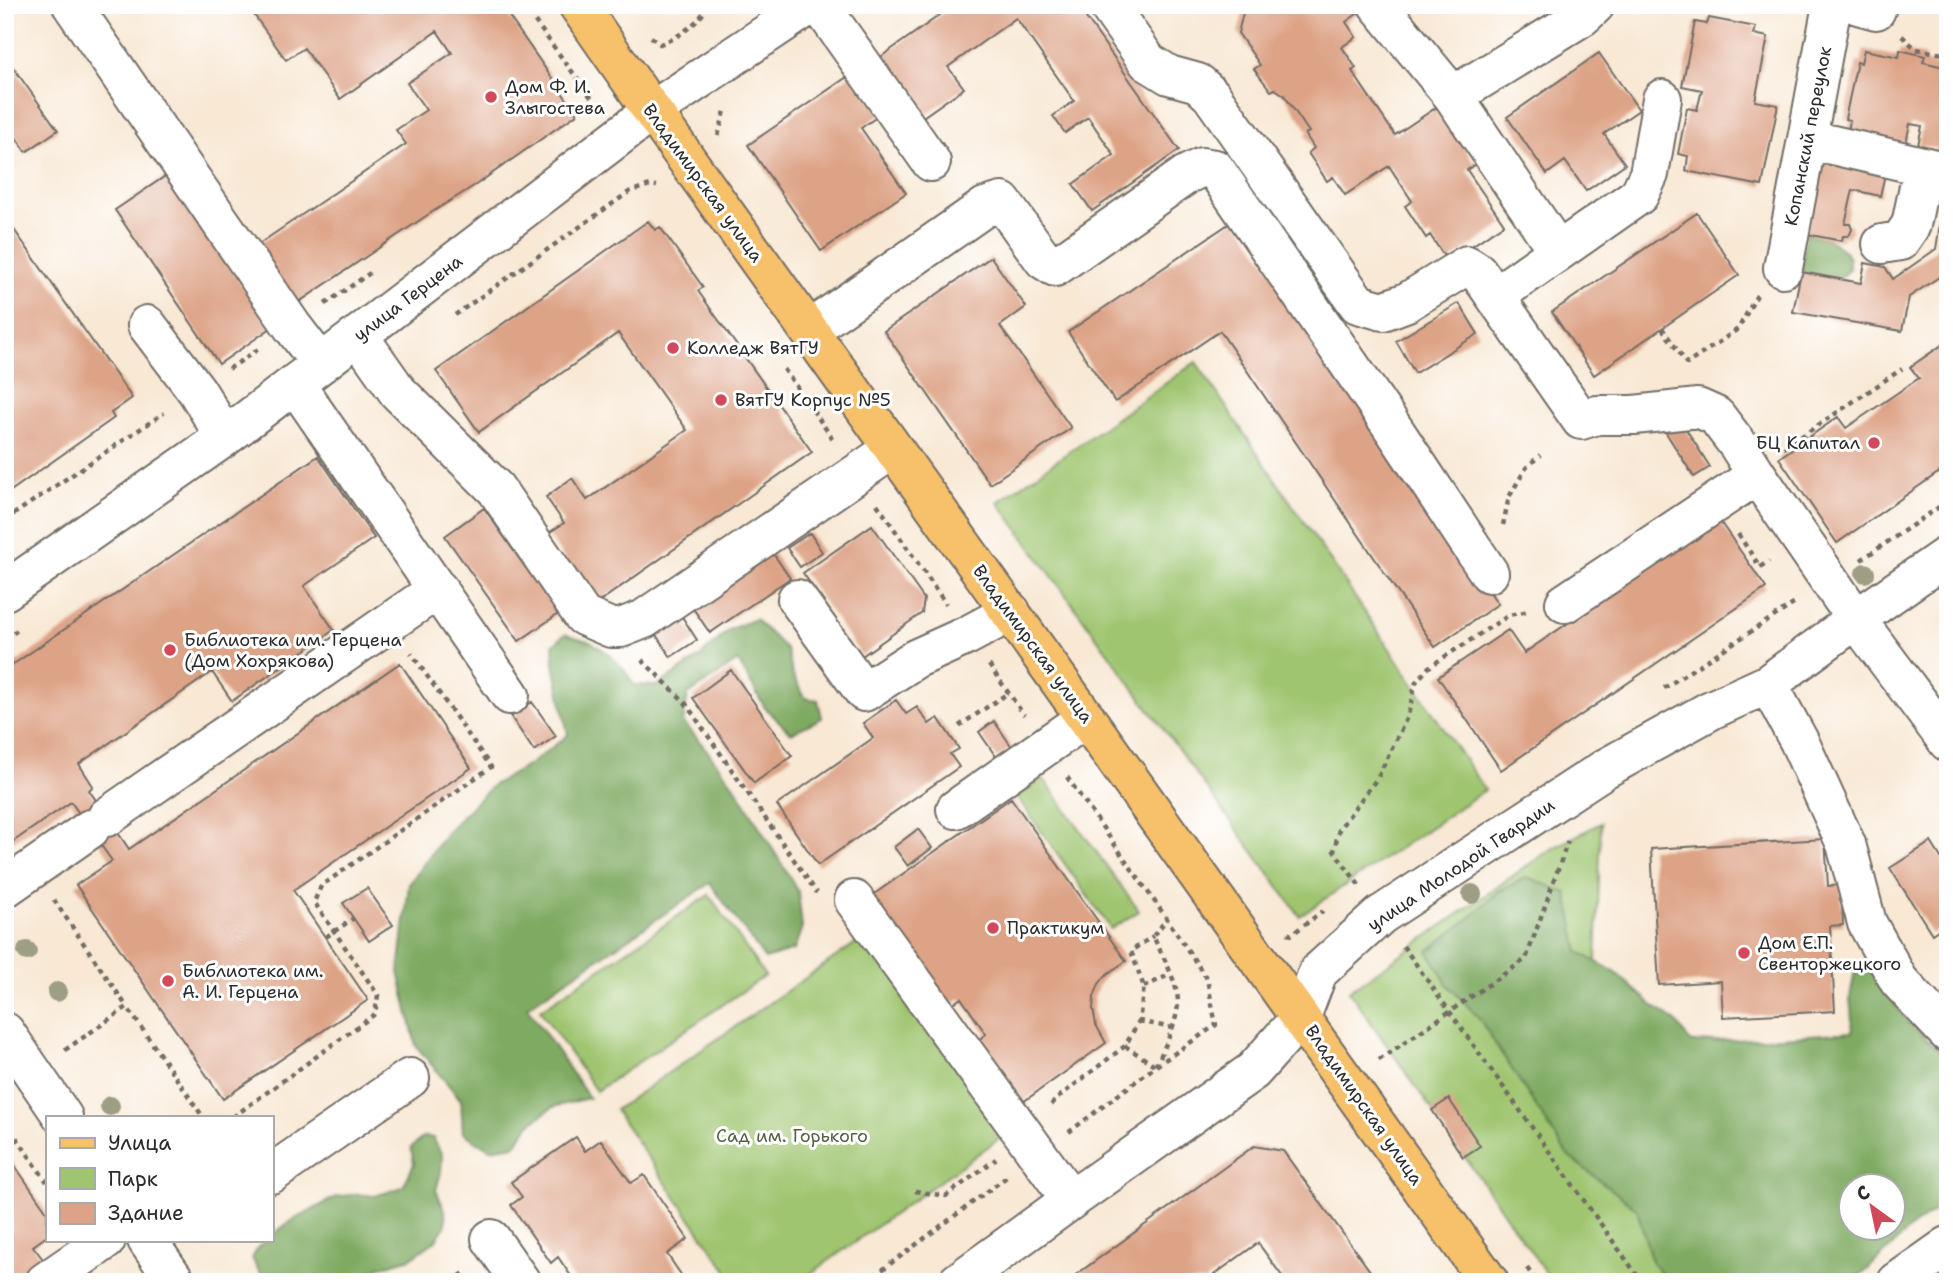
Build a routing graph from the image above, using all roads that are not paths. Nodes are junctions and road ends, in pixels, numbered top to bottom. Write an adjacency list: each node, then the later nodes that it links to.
1 (72, 5): 22 (street)
2 (579, 5): 11 (main road, Владимирская улица)
3 (810, 5): 11 (street, улица Герцена)
4 (820, 5): 13 (street)
5 (1108, 5): 18 (street)
6 (1378, 5): 9 (street)
7 (1595, 5): 9 (street)
8 (1832, 5): 12 (street, Копанский переулок)
9 (1453, 96): 16 (street)
10 (1662, 99): 16 (street)
11 (652, 111): 20 (main road, Владимирская улица); 21 (street, улица Герцена)
12 (1807, 139): 14 (street); 17 (street, Копанский переулок)
13 (931, 162)
14 (1936, 169): 15 (street)
15 (1882, 244)
16 (1558, 251): 18 (street)
17 (1783, 268)
18 (1495, 296): 25 (street)
19 (147, 326): 23 (street)
20 (808, 330): 24 (main road, Владимирская улица); 27 (street)
21 (358, 335): 22 (street, улица Герцена); 24 (street)
22 (308, 374): 23 (street, улица Герцена); 28 (street)
23 (225, 437): 29 (street, улица Герцена)
24 (893, 449): 32 (main road, Владимирская улица)
25 (1757, 475): 31 (street); 33 (street)
26 (1948, 555): 33 (street, улица Молодой Гвардии)
27 (1489, 573)
28 (438, 589): 35 (street); 39 (street)
29 (5, 591)
30 (797, 599): 32 (street)
31 (1565, 603)
32 (1011, 612): 36 (main road, Владимирская улица)
33 (1856, 619): 34 (street, улица Молодой Гвардии); 37 (street)
34 (1768, 684): 41 (street, улица Молодой Гвардии); 43 (street)
35 (510, 695)
36 (1086, 718): 38 (street); 41 (main road, Владимирская улица)
37 (1948, 742)
38 (956, 809)
39 (5, 888)
40 (854, 900): 47 (street)
41 (1301, 1017): 47 (street, улица Молодой Гвардии); 54 (main road, Владимирская улица)
42 (5, 1032): 45 (street)
43 (1948, 1032)
44 (410, 1078): 46 (street)
45 (63, 1116)
46 (273, 1173)
47 (1071, 1200): 51 (street, улица Молодой Гвардии)
48 (491, 1239): 53 (street)
49 (103, 1242): 52 (street)
50 (1948, 1246): 55 (street)
51 (978, 1276)
52 (45, 1282)
53 (521, 1282)
54 (1489, 1282)
55 (1897, 1282)

